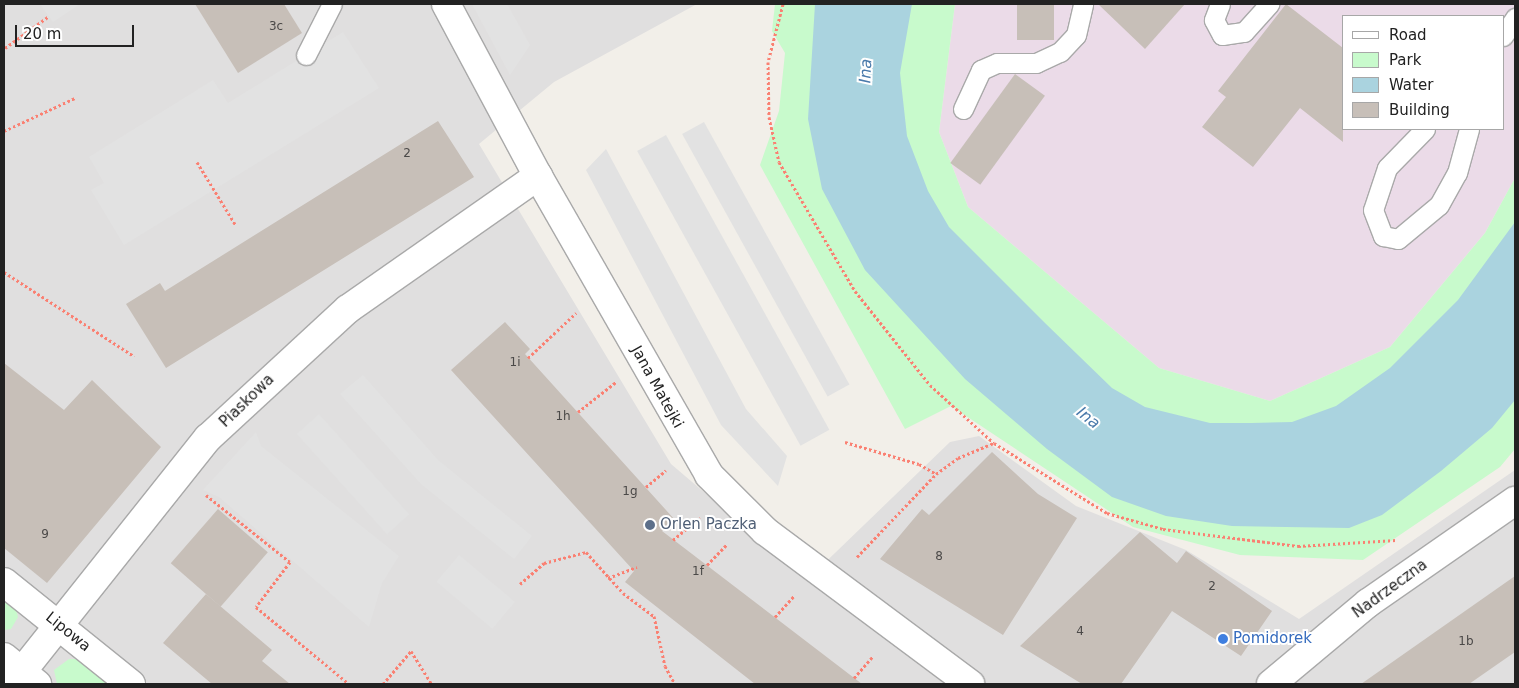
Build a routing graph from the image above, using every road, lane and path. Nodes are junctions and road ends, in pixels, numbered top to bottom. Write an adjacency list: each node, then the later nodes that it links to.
1 (332, 4): 11 (lane)
2 (446, 4): 18 (street, Jana Matejki)
3 (783, 4): 27 (path)
4 (1083, 4): 13 (lane)
5 (1220, 4): 6 (lane)
6 (1269, 4)
7 (49, 16): 10 (path)
8 (1515, 18): 9 (lane)
9 (1504, 34)
10 (5, 48)
11 (306, 55)
12 (75, 98): 16 (path)
13 (963, 109)
14 (1424, 130): 15 (lane)
15 (1469, 130)
16 (4, 132)
17 (197, 162): 19 (path)
18 (538, 176): 45 (street, Piaskowa); 54 (street, Jana Matejki)
19 (235, 224)
20 (4, 272): 22 (path)
21 (582, 307): 23 (path)
22 (134, 356)
23 (528, 358)
24 (621, 379): 25 (path)
25 (578, 412)
26 (845, 442): 29 (path)
27 (994, 443): 29 (path); 34 (path)
28 (670, 466): 30 (path)
29 (936, 474): 37 (path)
30 (646, 487)
31 (203, 492): 50 (path)
32 (1515, 502): 55 (street, Nadrzeczna)
33 (700, 517): 35 (path)
34 (1400, 539)
35 (673, 540)
36 (727, 544): 38 (path)
37 (857, 557)
38 (707, 565)
39 (637, 567): 40 (path)
40 (608, 578): 42 (path); 53 (path)
41 (4, 582): 45 (street, Lipowa)
42 (520, 584)
43 (794, 596): 44 (path)
44 (775, 617)
45 (60, 625): 47 (street, Piaskowa); 49 (street, Lipowa)
46 (872, 657): 48 (path)
47 (19, 674)
48 (854, 678)
49 (131, 684)
50 (348, 684)
51 (383, 684): 52 (path)
52 (432, 684)
53 (675, 684)
54 (970, 684)
55 (1271, 684)

